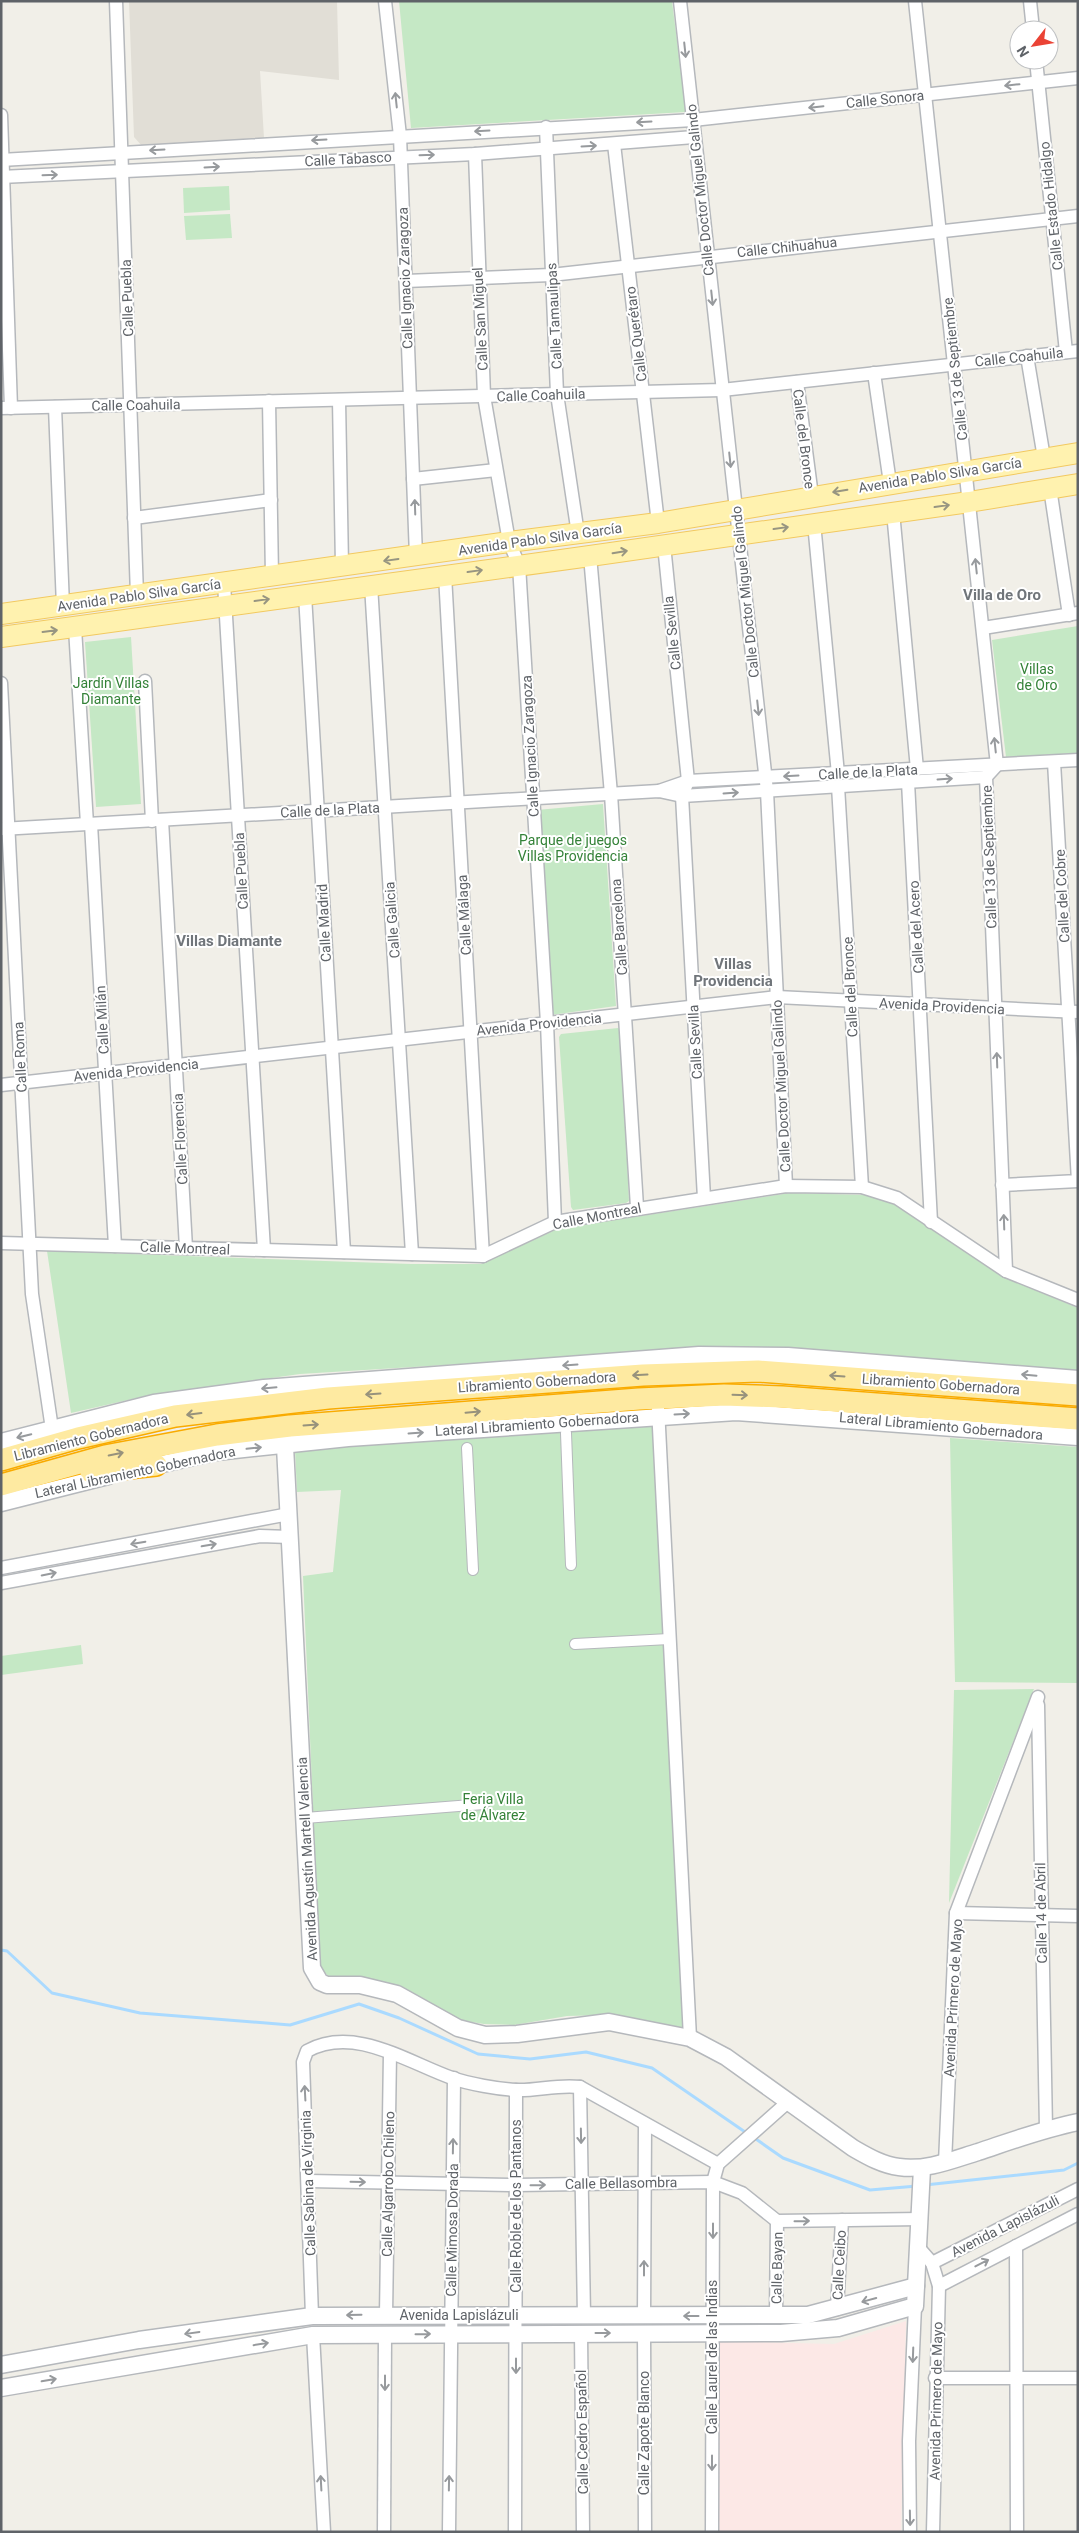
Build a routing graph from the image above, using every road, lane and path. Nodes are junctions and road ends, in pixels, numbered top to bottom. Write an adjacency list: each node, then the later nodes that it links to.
1 (116, 1): 19 (street, Calle Puebla)
2 (386, 1): 14 (street, Calle Ignacio Zaragoza, one-way to 2)
3 (680, 1): 12 (street, Calle Doctor Miguel Galindo, one-way to 12)
4 (915, 1): 10 (street, Calle 13 de Septiembre)
5 (1030, 1): 6 (street)
6 (1032, 20)
7 (1037, 70): 9 (street, Calle Estado Hidalgo)
8 (1078, 78): 9 (street, Calle Sonora)
9 (1039, 82): 10 (street, Calle Sonora, one-way to 10); 27 (street, Calle Estado Hidalgo)
10 (925, 95): 12 (street, Calle Sonora, one-way to 12); 28 (street, Calle 13 de Septiembre)
11 (1, 115): 22 (street)
12 (692, 120): 13 (street, Calle Tabasco, one-way to 13); 15 (street, Calle Doctor Miguel Galindo)
13 (546, 127): 14 (street, Calle Tabasco, one-way to 14); 18 (street, Calle Tamaulipas)
14 (400, 136): 16 (street, Calle Tabasco, one-way to 16); 21 (street, Calle Ignacio Zaragoza)
15 (694, 137): 17 (street, Calle Tabasco); 29 (street, Calle Doctor Miguel Galindo)
16 (266, 144): 19 (street, Calle Tabasco, one-way to 19); 23 (street)
17 (614, 144): 18 (street, Calle Tabasco, one-way to 17); 30 (street, Calle Querétaro)
18 (548, 148): 20 (street, Calle Tabasco); 31 (street, Calle Tamaulipas)
19 (122, 152): 22 (street, Calle Tabasco); 24 (street, Calle Puebla)
20 (475, 154): 21 (street, Calle Tabasco, one-way to 20); 32 (street, Calle San Miguel)
21 (400, 156): 23 (street, Calle Tabasco); 33 (street, Calle Ignacio Zaragoza)
22 (2, 160): 25 (street)
23 (267, 164): 24 (street, Calle Tabasco, one-way to 23)
24 (122, 172): 25 (street, Calle Tabasco, one-way to 24); 46 (street, Calle Puebla)
25 (2, 177): 48 (street)
26 (1078, 216): 27 (street, Calle Chihuahua)
27 (1053, 219): 28 (street, Calle Chihuahua); 34 (street, Calle Estado Hidalgo)
28 (940, 230): 29 (street, Calle Chihuahua); 36 (street, Calle 13 de Septiembre)
29 (707, 256): 30 (street, Calle Chihuahua); 39 (street, Calle Doctor Miguel Galindo, one-way to 39)
30 (628, 267): 31 (street, Calle Chihuahua); 40 (street, Calle Querétaro)
31 (551, 275): 32 (street, Calle Chihuahua); 41 (street, Calle Tamaulipas)
32 (478, 279): 33 (street, Calle Chihuahua); 42 (street, Calle San Miguel)
33 (406, 281): 43 (street, Calle Ignacio Zaragoza)
34 (1072, 351): 35 (street, Calle Coahuila)
35 (1027, 356): 36 (street, Calle Coahuila); 50 (street)
36 (954, 364): 37 (street, Calle Coahuila); 52 (street, Calle 13 de Septiembre)
37 (874, 373): 38 (street, Calle Coahuila); 54 (street)
38 (797, 382): 39 (street, Calle Coahuila); 57 (street, Calle del Bronce)
39 (722, 390): 40 (street, Calle Coahuila); 60 (street, Calle Doctor Miguel Galindo, one-way to 60)
40 (643, 392): 41 (street, Calle Coahuila); 63 (street, Calle Querétaro)
41 (557, 394): 42 (street, Calle Coahuila); 65 (street, Calle Tamaulipas)
42 (484, 396): 43 (street, Calle Coahuila); 51 (street, Calle San Miguel)
43 (410, 398): 44 (street, Calle Coahuila); 53 (street, Calle Ignacio Zaragoza)
44 (339, 400): 45 (street, Calle Coahuila); 72 (street)
45 (269, 402): 46 (street, Calle Coahuila); 58 (street)
46 (130, 405): 47 (street, Calle Coahuila); 62 (street, Calle Puebla)
47 (55, 407): 48 (street, Calle Coahuila); 79 (street)
48 (6, 408)
49 (1078, 453): 50 (main road, Avenida Pablo Silva García)
50 (1044, 458): 52 (main road, Avenida Pablo Silva García)
51 (496, 470): 53 (street); 67 (street, Calle San Miguel)
52 (966, 471): 54 (main road, Avenida Pablo Silva García); 59 (street, Calle 13 de Septiembre)
53 (414, 479): 69 (street, Calle Ignacio Zaragoza, one-way to 53)
54 (890, 483): 57 (main road, Avenida Pablo Silva García, one-way to 57)
55 (1078, 484): 56 (main road, Avenida Pablo Silva García)
56 (1050, 488): 59 (main road, Avenida Pablo Silva García); 82 (street)
57 (812, 496): 60 (main road, Avenida Pablo Silva García)
58 (271, 500): 62 (street); 74 (street)
59 (969, 502): 61 (main road, Avenida Pablo Silva García, one-way to 59); 84 (street, Calle 13 de Septiembre, one-way to 59)
60 (735, 509): 63 (main road, Avenida Pablo Silva García); 66 (street, Calle Doctor Miguel Galindo)
61 (893, 512): 64 (main road, Avenida Pablo Silva García); 91 (street)
62 (134, 518): 77 (street, Calle Puebla)
63 (658, 523): 65 (main road, Avenida Pablo Silva García)
64 (814, 523): 66 (main road, Avenida Pablo Silva García, one-way to 64); 94 (street, Calle del Bronce)
65 (578, 534): 67 (main road, Avenida Pablo Silva García)
66 (738, 534): 68 (main road, Avenida Pablo Silva García); 93 (street, Calle Doctor Miguel Galindo, one-way to 93)
67 (509, 542): 69 (main road, Avenida Pablo Silva García); 71 (street, Calle Ignacio Zaragoza)
68 (664, 545): 70 (main road, Avenida Pablo Silva García, one-way to 68); 95 (street, Calle Sevilla)
69 (416, 556): 72 (main road, Avenida Pablo Silva García, one-way to 72)
70 (590, 556): 71 (main road, Avenida Pablo Silva García); 99 (street, Calle Barcelona)
71 (519, 565): 73 (main road, Avenida Pablo Silva García, one-way to 71); 101 (street, Calle Ignacio Zaragoza)
72 (342, 566): 74 (main road, Avenida Pablo Silva García)
73 (445, 575): 76 (main road, Avenida Pablo Silva García); 102 (street, Calle Málaga)
74 (272, 576): 75 (main road, Avenida Pablo Silva García)
75 (224, 583): 77 (main road, Avenida Pablo Silva García); 80 (street, Calle Puebla)
76 (372, 585): 78 (main road, Avenida Pablo Silva García); 103 (street, Calle Galicia)
77 (137, 595): 79 (main road, Avenida Pablo Silva García)
78 (305, 595): 80 (main road, Avenida Pablo Silva García, one-way to 78); 104 (street, Calle Madrid)
79 (63, 606): 81 (main road, Avenida Pablo Silva García)
80 (225, 606): 83 (main road, Avenida Pablo Silva García); 105 (street, Calle Puebla)
81 (1, 614)
82 (1073, 614): 84 (street)
83 (75, 628): 85 (main road, Avenida Pablo Silva García, one-way to 83); 107 (street, Calle Milán)
84 (982, 628): 90 (street, Calle 13 de Septiembre, one-way to 84)
85 (1, 637)
86 (145, 681): 106 (street, Calle Florencia)
87 (1, 683): 108 (street, Calle Roma)
88 (1078, 760): 89 (street, Calle de la Plata)
89 (1054, 762): 90 (street, Calle de la Plata); 114 (street, Calle del Cobre)
90 (997, 765): 91 (street, Calle de la Plata); 92 (street, Calle 13 de Septiembre)
91 (917, 769): 94 (street, Calle de la Plata)
92 (986, 777): 96 (street, Calle de la Plata, one-way to 92); 113 (street, Calle 13 de Septiembre)
93 (766, 778): 94 (street, Calle de la Plata, one-way to 93); 95 (street, Calle de la Plata); 98 (street, Calle Doctor Miguel Galindo)
94 (838, 780): 96 (street, Calle de la Plata); 98 (street, Calle de la Plata); 110 (street, Calle del Bronce)
95 (688, 781): 97 (street, Calle de la Plata); 100 (street)
96 (908, 782): 111 (street, Calle del Acero)
97 (660, 791): 99 (street, Calle de la Plata); 100 (street, Calle de la Plata)
98 (767, 791): 100 (street, Calle de la Plata, one-way to 98); 109 (street, Calle Doctor Miguel Galindo)
99 (611, 794): 101 (street, Calle de la Plata); 115 (street, Calle Barcelona)
100 (682, 796): 112 (street, Calle Sevilla)
101 (533, 798): 102 (street, Calle de la Plata); 116 (street, Calle Ignacio Zaragoza)
102 (458, 803): 103 (street, Calle de la Plata); 117 (street, Calle Málaga)
103 (385, 807): 104 (street, Calle de la Plata); 118 (street, Calle Galicia)
104 (318, 811): 105 (street, Calle de la Plata); 119 (street, Calle Madrid)
105 (238, 816): 106 (street, Calle de la Plata); 120 (street, Calle Puebla)
106 (157, 820): 107 (street, Calle de la Plata); 121 (street, Calle Florencia)
107 (89, 824): 108 (street, Calle de la Plata); 122 (street, Calle Milán)
108 (5, 829): 123 (street, Calle Roma)
109 (777, 997): 110 (street, Avenida Providencia); 112 (street, Avenida Providencia); 127 (street, Calle Doctor Miguel Galindo)
110 (851, 1001): 111 (street, Avenida Providencia); 128 (street, Calle del Bronce)
111 (920, 1004): 113 (street, Avenida Providencia); 132 (street, Calle del Acero)
112 (694, 1007): 115 (street, Avenida Providencia); 129 (street, Calle Sevilla)
113 (995, 1008): 114 (street, Avenida Providencia); 126 (street, Calle 13 de Septiembre, one-way to 113)
114 (1073, 1012): 125 (street, Calle del Cobre)
115 (625, 1014): 116 (street, Avenida Providencia); 130 (street, Calle Barcelona)
116 (547, 1023): 117 (street, Avenida Providencia); 131 (street, Calle Ignacio Zaragoza)
117 (470, 1032): 118 (street, Avenida Providencia); 140 (street, Calle Málaga)
118 (399, 1040): 119 (street, Avenida Providencia); 139 (street, Calle Galicia)
119 (332, 1048): 120 (street, Avenida Providencia); 138 (street, Calle Madrid)
120 (252, 1056): 121 (street, Avenida Providencia); 137 (street, Calle Puebla)
121 (176, 1065): 122 (street, Avenida Providencia); 136 (street, Calle Florencia)
122 (105, 1073): 123 (street, Avenida Providencia); 135 (street, Calle Milán)
123 (22, 1082): 124 (street, Avenida Providencia); 134 (street, Calle Roma)
124 (1, 1086)
125 (1078, 1181): 126 (street)
126 (1002, 1185): 141 (street, Calle 13 de Septiembre, one-way to 126)
127 (786, 1186): 128 (street, Calle Montreal); 129 (street, Calle Montreal)
128 (862, 1187): 132 (street, Calle Montreal)
129 (704, 1198): 130 (street, Calle Montreal)
130 (637, 1208): 131 (street, Calle Montreal)
131 (555, 1222): 140 (street, Calle Montreal)
132 (930, 1222): 141 (street, Calle Montreal)
133 (1, 1243): 134 (street, Calle Montreal)
134 (30, 1244): 135 (street, Calle Montreal); 149 (street, Calle Roma)
135 (115, 1246): 136 (street, Calle Montreal)
136 (186, 1248): 137 (street, Calle Montreal)
137 (264, 1250): 138 (street, Calle Montreal)
138 (344, 1252): 139 (street, Calle Montreal)
139 (412, 1254): 140 (street, Calle Montreal)
140 (483, 1256)
141 (1006, 1271): 142 (street, Calle Montreal)
142 (1078, 1300)
143 (490, 1370): 144 (street, one-way to 143); 145 (highway); 149 (street, one-way to 149)
144 (1078, 1379)
145 (452, 1388): 146 (highway, Libramiento Gobernadora, one-way to 145); 155 (highway, Libramiento Gobernadora, one-way to 155)
146 (1078, 1395)
147 (658, 1407): 148 (highway, Libramiento Gobernadora, one-way to 148); 151 (highway, Libramiento Gobernadora, one-way to 147); 152 (street, Lateral Libramiento Gobernadora, one-way to 152); 168 (street)
148 (1078, 1419)
149 (52, 1429): 153 (street, one-way to 153)
150 (566, 1433): 163 (street)
151 (285, 1436): 156 (street, Lateral Libramiento Gobernadora, one-way to 151); 157 (highway, Libramiento Gobernadora, one-way to 151); 160 (street, Avenida Agustín Martell Valencia)
152 (1078, 1437)
153 (1, 1442)
154 (467, 1448): 166 (street)
155 (1, 1460)
156 (156, 1465): 157 (highway); 159 (street, Lateral Libramiento Gobernadora)
157 (30, 1477): 158 (highway, Libramiento Gobernadora)
158 (1, 1485)
159 (1, 1503)
160 (289, 1514): 161 (street, Avenida Agustín Martell Valencia); 162 (street, one-way to 162)
161 (290, 1538): 165 (street, one-way to 161); 172 (street, Avenida Agustín Martell Valencia)
162 (68, 1556): 164 (street); 165 (street)
163 (572, 1565)
164 (1, 1568)
165 (70, 1570): 167 (street, one-way to 165)
166 (473, 1570)
167 (1, 1583)
168 (669, 1639): 169 (street); 176 (street)
169 (575, 1644)
170 (1038, 1698): 173 (street, Avenida Primero de Mayo); 174 (street, Calle 14 de Abril)
171 (484, 1804): 172 (street)
172 (305, 1818): 176 (street, Avenida Agustín Martell Valencia)
173 (956, 1914): 174 (street); 185 (street, Avenida Primero de Mayo)
174 (1040, 1915): 175 (street); 184 (street, Calle 14 de Abril)
175 (1078, 1916)
176 (690, 2038): 181 (street, Avenida Agustín Martell Valencia)
177 (390, 2053): 178 (street); 188 (street, Calle Sabina de Virginia, one-way to 177); 191 (street, Calle Algarrobo Chileno)
178 (454, 2078): 180 (street); 192 (street, Calle Mimosa Dorada, one-way to 178)
179 (580, 2087): 180 (street); 183 (street); 193 (street, one-way to 193)
180 (516, 2090): 194 (street, Calle Roble de los Pantanos)
181 (789, 2101): 186 (street); 187 (street, Avenida Agustín Martell Valencia)
182 (1078, 2122): 184 (street, Avenida Agustín Martell Valencia)
183 (645, 2124): 186 (street); 189 (street)
184 (1046, 2129): 185 (street, Avenida Agustín Martell Valencia)
185 (945, 2163): 187 (street, Avenida Agustín Martell Valencia)
186 (718, 2164): 190 (street, Calle Laurel de las Indias)
187 (922, 2168): 197 (street, Avenida Primero de Mayo)
188 (309, 2182): 191 (street, Calle Bellasombra, one-way to 191); 209 (street, Calle Sabina de Virginia)
189 (645, 2182): 190 (street, Calle Bellasombra); 193 (street, Calle Bellasombra); 212 (street, one-way to 189)
190 (713, 2182): 199 (street, Calle Bellasombra); 213 (street, Calle Laurel de las Indias, one-way to 213)
191 (388, 2183): 192 (street, Calle Bellasombra); 207 (street, Calle Algarrobo Chileno)
192 (452, 2184): 194 (street, Calle Bellasombra); 208 (street, Calle Mimosa Dorada)
193 (582, 2184): 194 (street, Calle Bellasombra, one-way to 193); 211 (street)
194 (516, 2185): 210 (street, Calle Roble de los Pantanos)
195 (1078, 2189): 202 (street, Avenida Lapislázuli)
196 (1078, 2214): 200 (street, Avenida Lapislázuli)
197 (921, 2219): 198 (street); 201 (street, Avenida Primero de Mayo)
198 (842, 2220): 199 (street, one-way to 198); 206 (street, Calle Ceibo)
199 (778, 2221): 214 (street, Calle Bayan)
200 (1016, 2246): 204 (street, Avenida Lapislázuli, one-way to 200); 226 (street)
201 (918, 2247): 202 (street, Avenida Primero de Mayo); 203 (street, Avenida Primero de Mayo)
202 (932, 2262): 204 (street, Avenida Primero de Mayo)
203 (916, 2286): 205 (street, Avenida Primero de Mayo); 206 (street, Avenida Lapislázuli, one-way to 206)
204 (939, 2286): 225 (street, Avenida Primero de Mayo)
205 (915, 2306): 219 (street, Avenida Lapislázuli); 236 (street, Avenida Primero de Mayo, one-way to 236)
206 (837, 2309): 214 (street, Avenida Lapislázuli)
207 (386, 2315): 208 (street, Avenida Lapislázuli); 209 (street, Avenida Lapislázuli, one-way to 209)
208 (451, 2315): 210 (street, Avenida Lapislázuli); 215 (street, Calle Mimosa Dorada)
209 (312, 2316): 222 (street, Avenida Lapislázuli, one-way to 222)
210 (516, 2316): 211 (street, Avenida Lapislázuli); 216 (street, Calle Roble de los Pantanos)
211 (584, 2316): 212 (street, Avenida Lapislázuli)
212 (644, 2316): 213 (street, Avenida Lapislázuli, one-way to 212)
213 (712, 2316): 214 (street, Avenida Lapislázuli); 219 (street, Calle Laurel de las Indias)
214 (776, 2316)
215 (451, 2333): 216 (street, Avenida Lapislázuli); 220 (street, Avenida Lapislázuli, one-way to 215); 231 (street, Calle Mimosa Dorada, one-way to 215)
216 (516, 2333): 217 (street, Avenida Lapislázuli); 232 (street, Calle Roble de los Pantanos, one-way to 232)
217 (581, 2333): 218 (street, Avenida Lapislázuli, one-way to 218); 233 (street, Calle Cedro Español)
218 (644, 2333): 219 (street, Avenida Lapislázuli); 234 (street, Calle Zapote Blanco)
219 (712, 2333): 235 (street, Calle Laurel de las Indias, one-way to 235)
220 (385, 2334): 221 (street, Avenida Lapislázuli); 230 (street, one-way to 230)
221 (313, 2336): 223 (street, Avenida Lapislázuli, one-way to 221); 229 (street, one-way to 221)
222 (139, 2340): 223 (street); 224 (street, Avenida Lapislázuli)
223 (142, 2364): 228 (street, Avenida Lapislázuli, one-way to 223)
224 (1, 2365)
225 (936, 2378): 226 (street); 237 (street, Avenida Primero de Mayo)
226 (1016, 2378): 227 (street); 238 (street)
227 (1078, 2378)
228 (1, 2388)
229 (324, 2532)
230 (384, 2532)
231 (449, 2532)
232 (516, 2532)
233 (583, 2532)
234 (644, 2532)
235 (712, 2532)
236 (910, 2532)
237 (933, 2532)
238 (1017, 2532)

